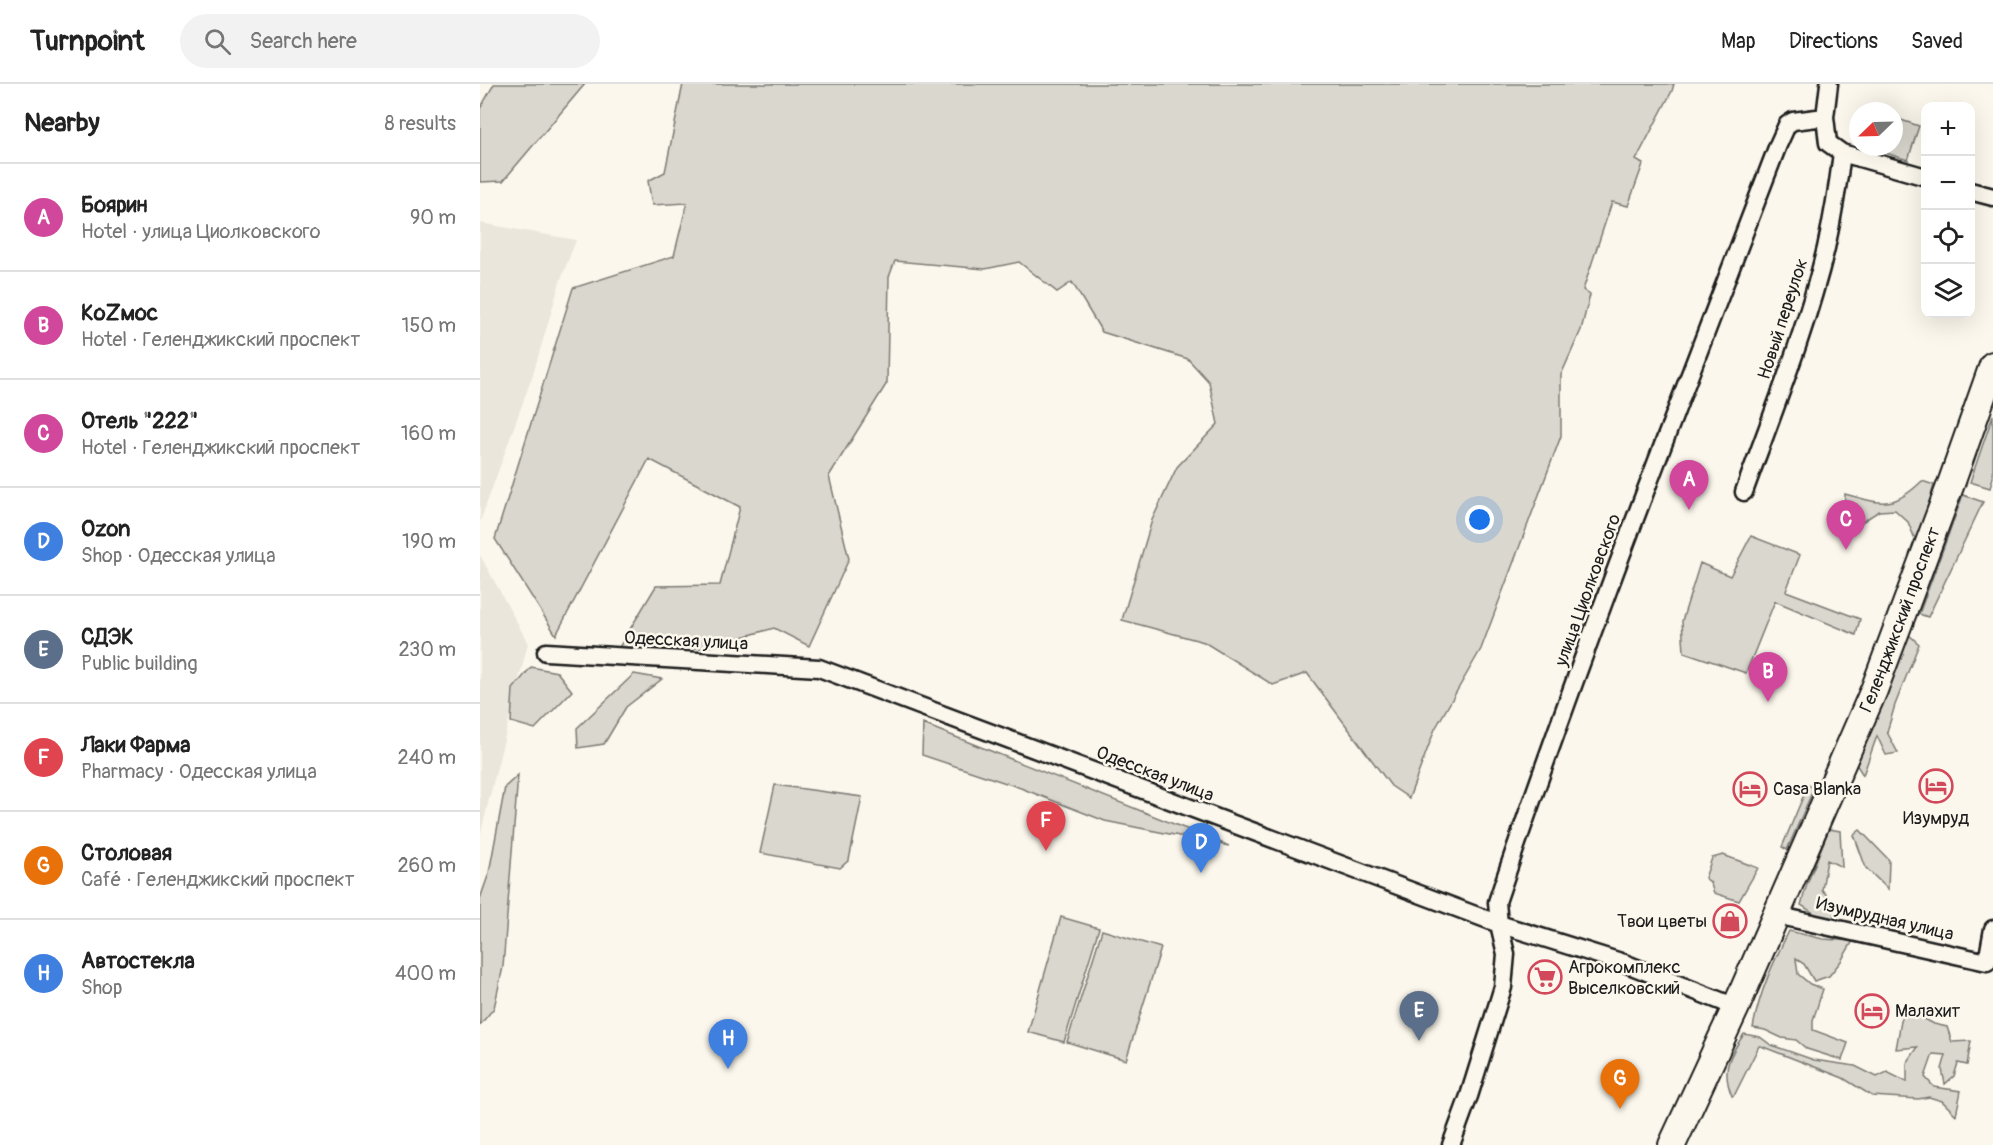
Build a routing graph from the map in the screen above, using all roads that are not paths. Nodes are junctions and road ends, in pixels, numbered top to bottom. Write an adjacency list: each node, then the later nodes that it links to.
1 (1829, 84): 2 (street)
2 (1825, 117): 3 (street); 11 (street, улица Циолковского)
3 (1842, 153): 4 (street); 8 (street, Новый переулок)
4 (1921, 176)
5 (1975, 192): 6 (street)
6 (1993, 197)
7 (1993, 366): 10 (main road, Геленджикский проспект)
8 (1744, 492)
9 (546, 652): 11 (street, Одесская улица)
10 (1776, 915): 12 (street, Изумрудная улица); 13 (main road)
11 (1499, 924): 13 (street, Одесская улица); 14 (street, улица Циолковского)
12 (1993, 928)
13 (1736, 1006): 15 (main road)
14 (1451, 1145)
15 (1672, 1145)

